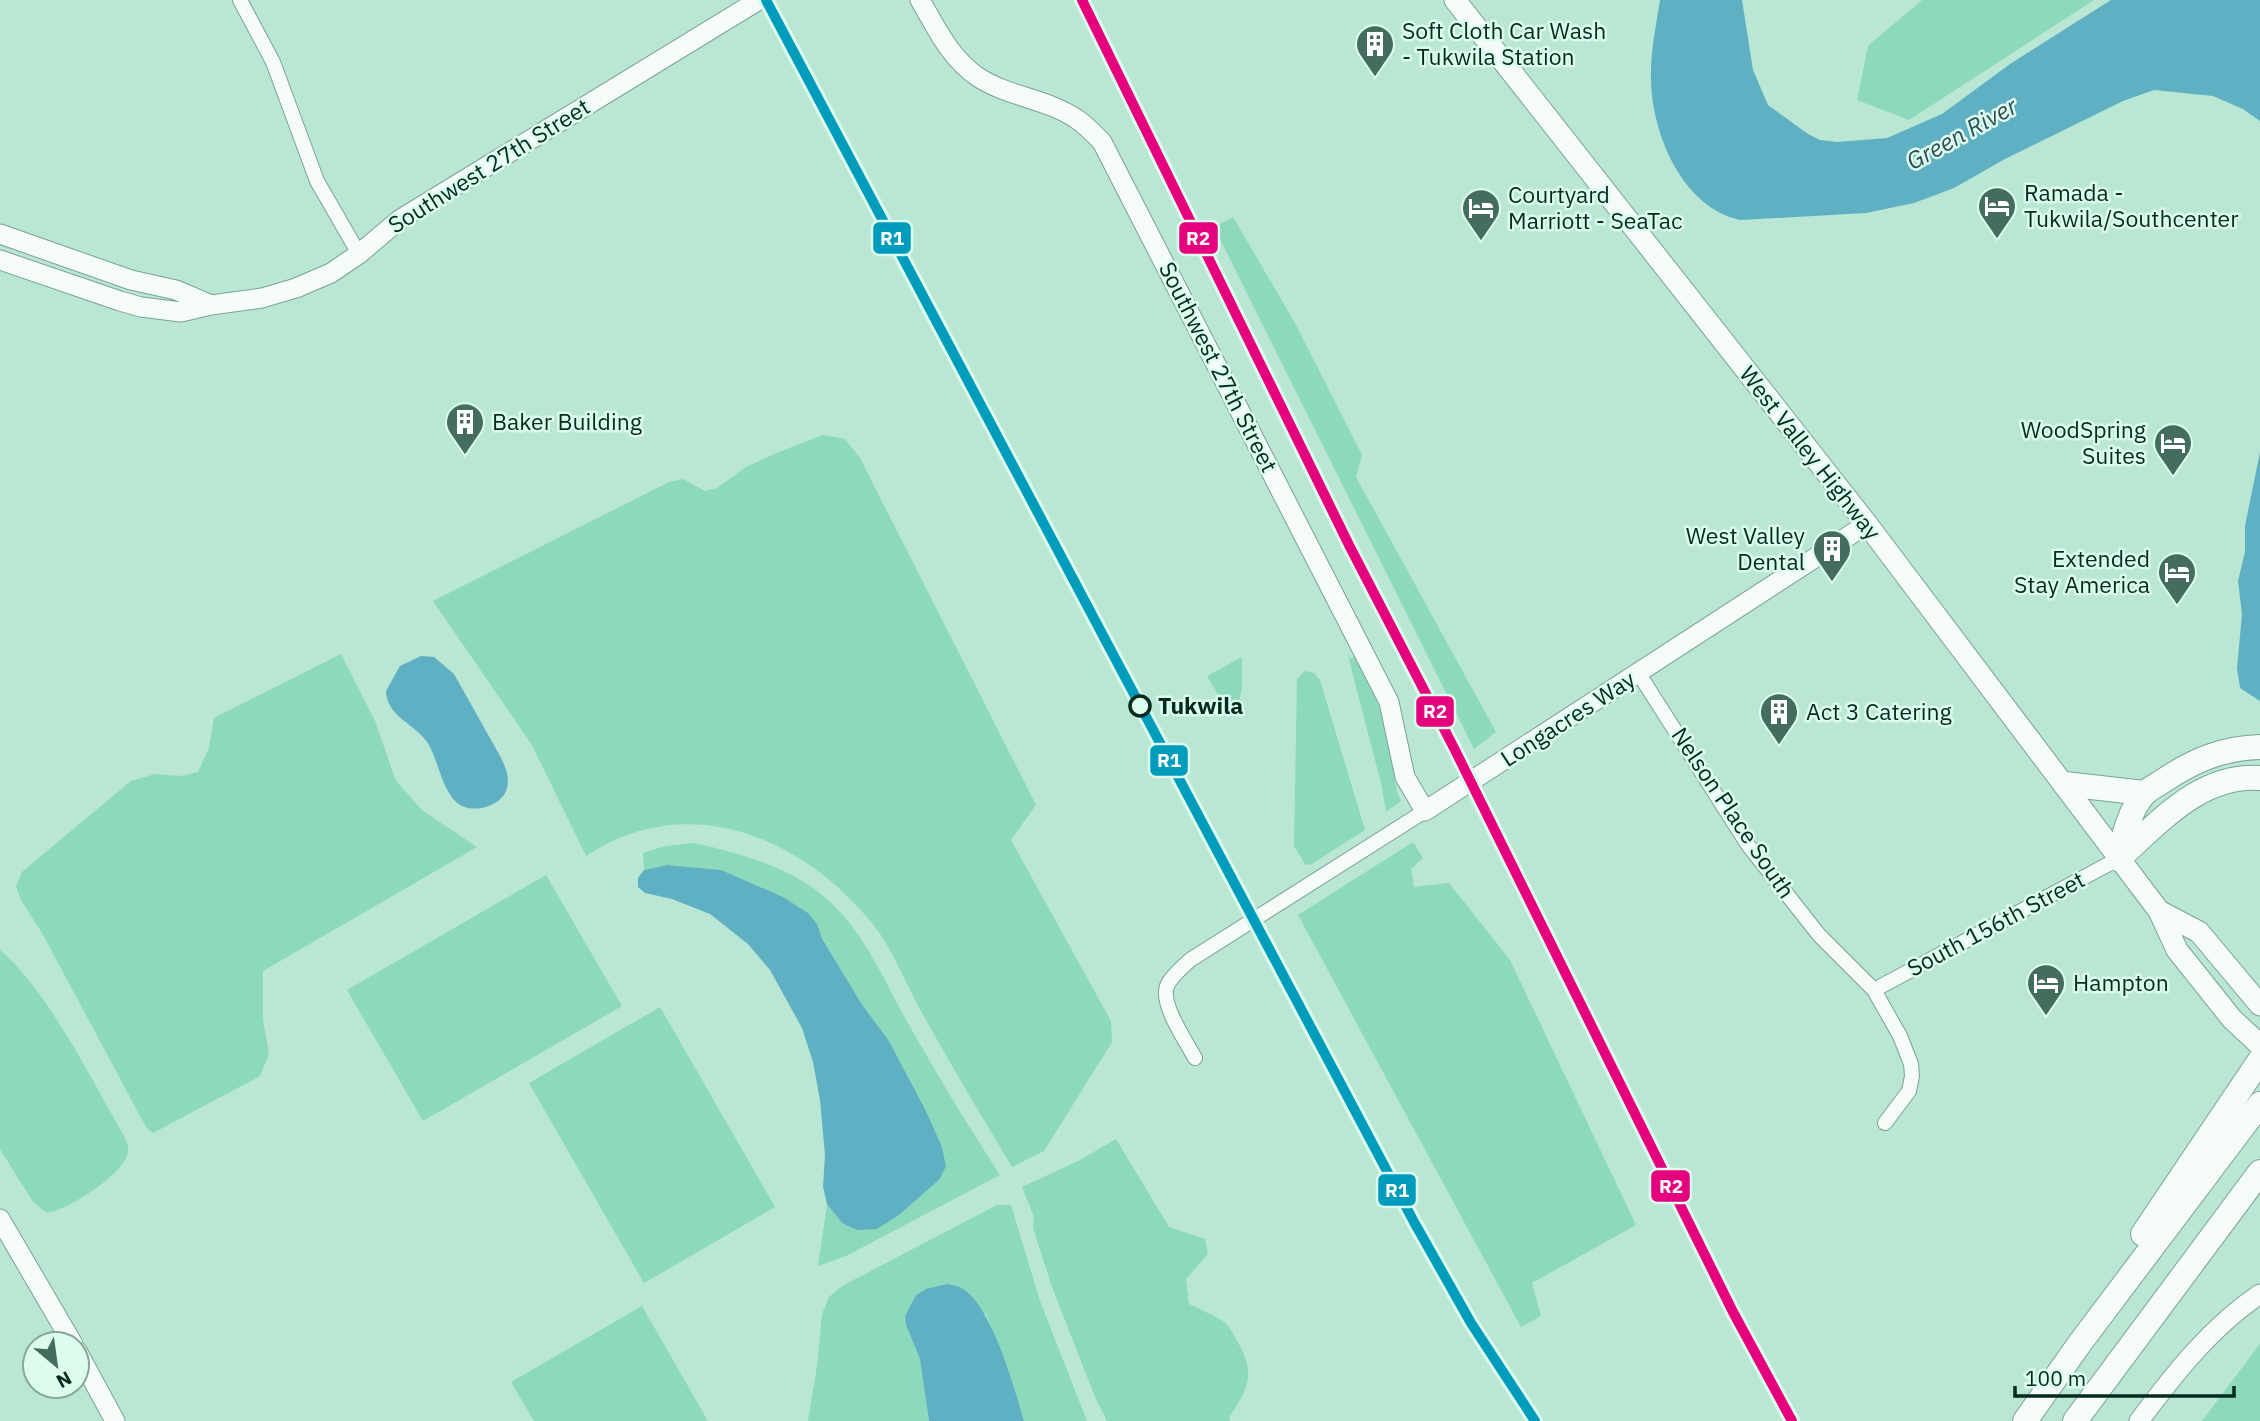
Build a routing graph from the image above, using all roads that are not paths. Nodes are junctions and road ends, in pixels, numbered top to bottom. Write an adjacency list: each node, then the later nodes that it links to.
1 (240, 0): 6 (street)
2 (759, 0): 6 (street, Southwest 27th Street)
3 (920, 0): 15 (street, Southwest 27th Street)
4 (1455, 0): 9 (main road, West Valley Highway)
5 (0, 233): 8 (street)
6 (359, 254): 8 (street, Southwest 27th Street)
7 (0, 260): 8 (street, Southwest 27th Street)
8 (211, 305)
9 (1867, 524): 10 (street, Longacres Way); 13 (main road, West Valley Highway)
10 (1639, 674): 15 (street, Longacres Way); 18 (street, Nelson Place South)
11 (2260, 747): 14 (highway)
12 (2260, 778): 16 (highway)
13 (2065, 784): 14 (highway); 16 (main road, West Valley Highway)
14 (2144, 793): 16 (highway)
15 (1425, 811): 21 (street, Longacres Way)
16 (2118, 859): 17 (main road, West Valley Highway); 18 (street, South 156th Street)
17 (2159, 911): 19 (main road, West Valley Highway); 20 (main road, West Valley Highway)
18 (1874, 990): 24 (street, Nelson Place South)
19 (2260, 1005)
20 (2260, 1045)
21 (1195, 1058)
22 (2260, 1060): 30 (highway)
23 (2260, 1104): 30 (highway)
24 (1885, 1124)
25 (2260, 1172): 32 (highway)
26 (2260, 1198): 32 (highway)
27 (0, 1219): 29 (street)
28 (2260, 1294): 33 (street)
29 (65, 1330)
30 (2080, 1343): 35 (highway)
31 (91, 1377): 34 (street)
32 (2104, 1382): 36 (highway)
33 (2145, 1414)
34 (115, 1421)
35 (2025, 1421)
36 (2075, 1421)

